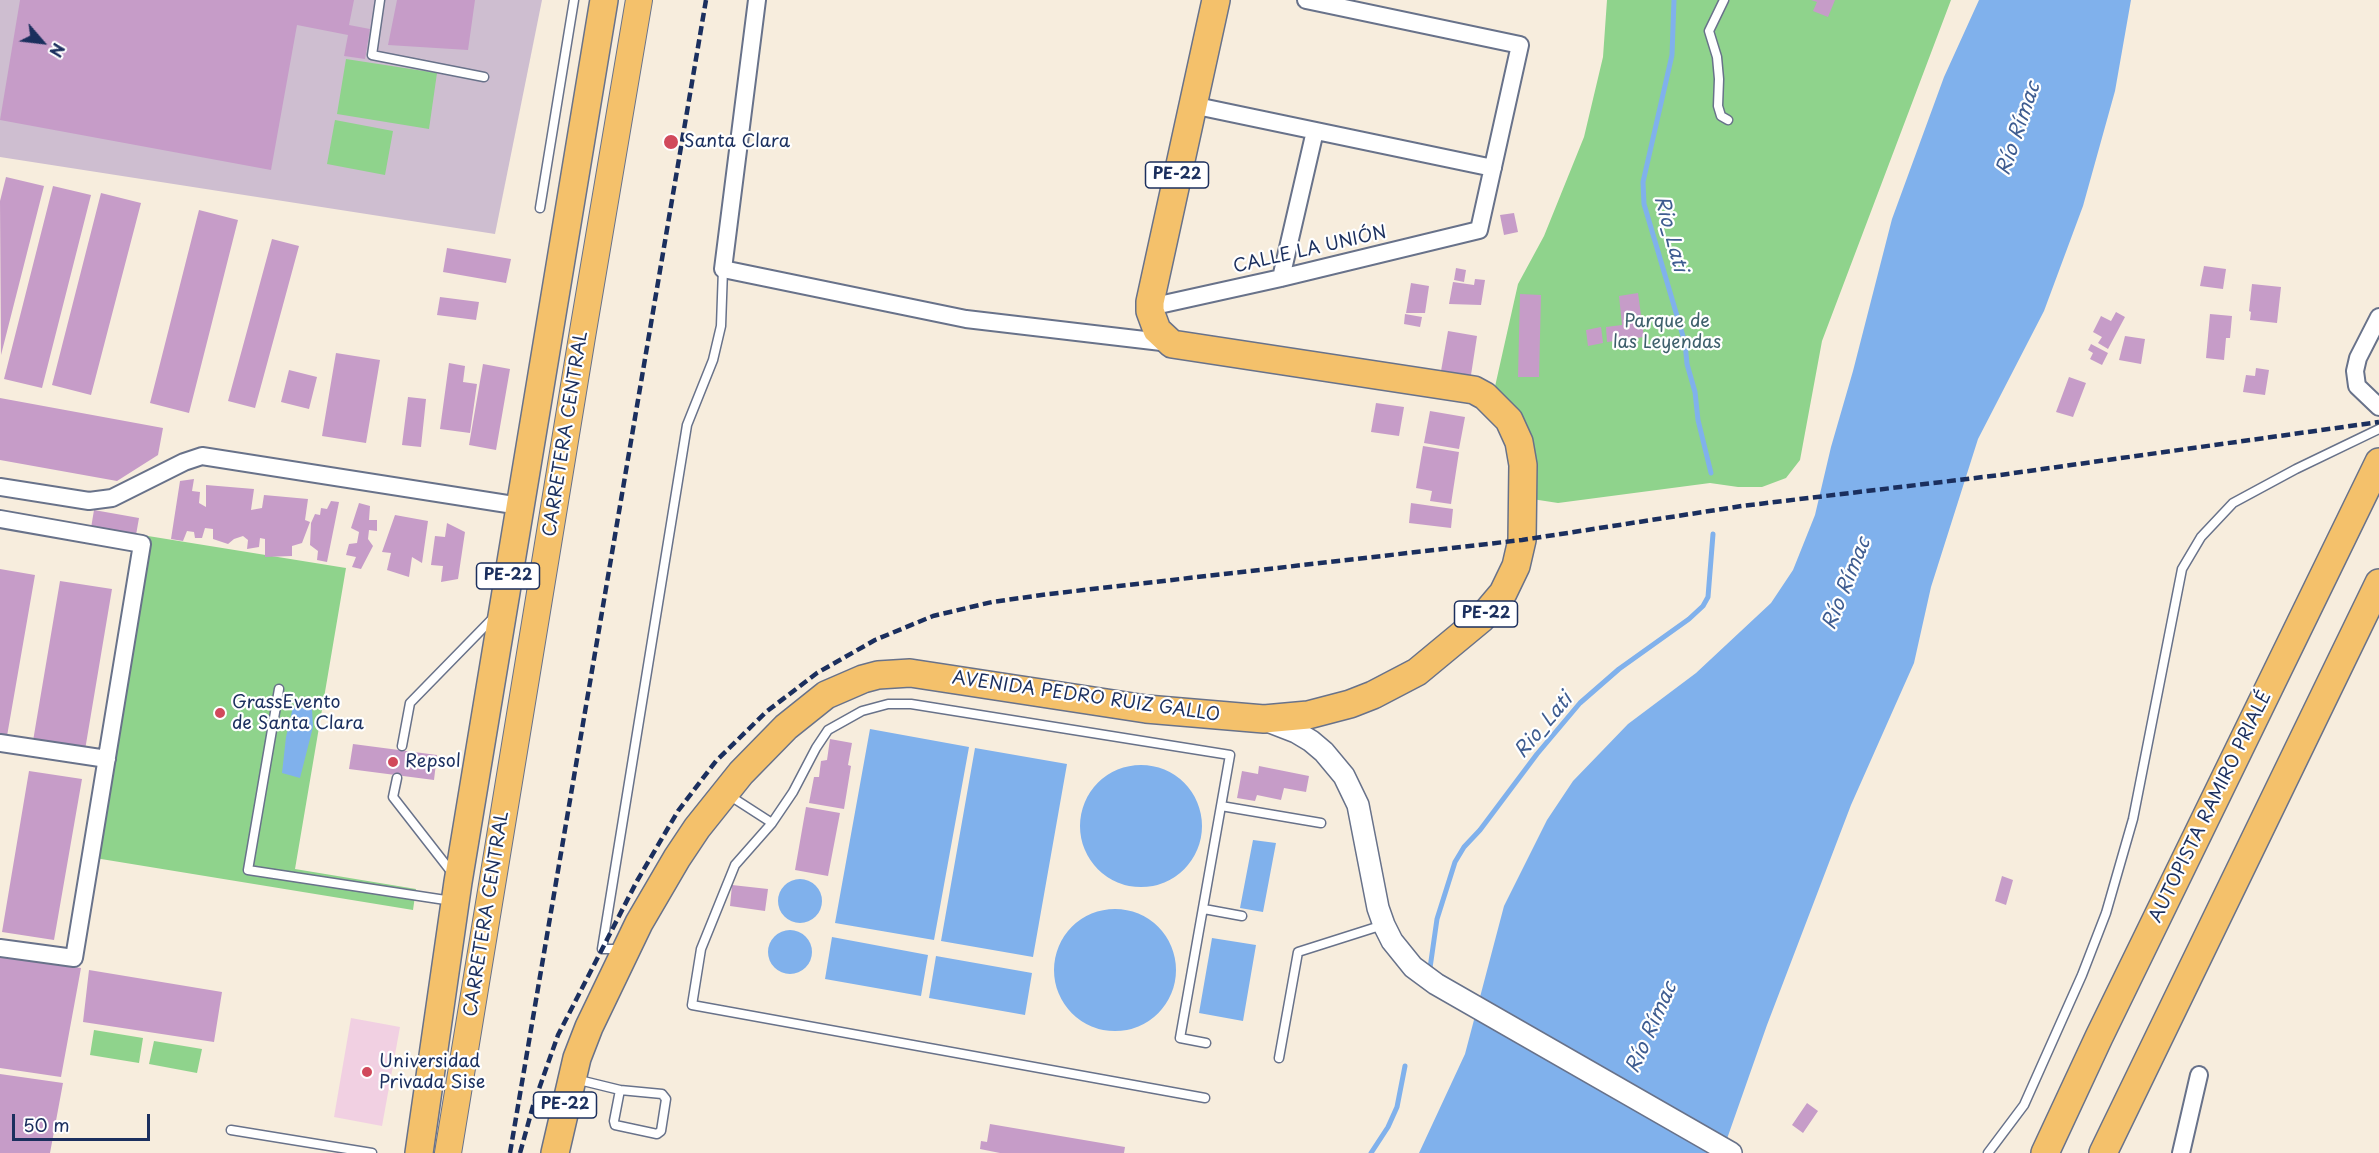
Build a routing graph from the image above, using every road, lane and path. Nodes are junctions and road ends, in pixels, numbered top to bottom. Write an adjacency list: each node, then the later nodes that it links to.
1 (380, 0): 9 (lane)
2 (574, 0): 14 (lane)
3 (604, 0): 24 (highway, CARRETERA CENTRAL / PE-22)
4 (639, 0): 53 (main road, CARRETERA CENTRAL)
5 (758, 0): 15 (street)
6 (1216, 0): 10 (highway, PE-22)
7 (1306, 0): 13 (street)
8 (1724, 0): 11 (lane)
9 (484, 76)
10 (1192, 105): 12 (street); 17 (highway, PE-22)
11 (1728, 120)
12 (1316, 131): 13 (street); 16 (street)
13 (1493, 168): 16 (street, CALLE LA UNIÓN)
14 (540, 208)
15 (723, 269): 19 (street); 43 (lane)
16 (1281, 278): 17 (street, CALLE LA UNIÓN)
17 (1150, 307): 19 (highway)
18 (2379, 317): 20 (street)
19 (1172, 344): 29 (highway, AVENIDA PEDRO RUIZ GALLO / PE-22)
20 (2379, 407)
21 (2379, 429): 56 (lane)
22 (2379, 462): 57 (highway, AUTOPISTA RAMIRO PRIALÉ)
23 (0, 486): 24 (street)
24 (520, 506): 27 (highway, CARRETERA CENTRAL / PE-22)
25 (0, 519): 32 (street)
26 (2379, 583): 58 (highway)
27 (503, 608): 31 (lane); 38 (highway, CARRETERA CENTRAL / PE-22)
28 (279, 689): 38 (lane)
29 (1264, 719): 34 (highway, AVENIDA PEDRO RUIZ GALLO / PE-22); 41 (street)
30 (0, 743): 32 (street)
31 (402, 746)
32 (107, 759): 42 (street)
33 (396, 778): 38 (lane)
34 (725, 792): 36 (lane); 43 (highway, AVENIDA PEDRO RUIZ GALLO / PE-22)
35 (1221, 806): 36 (lane); 37 (lane); 39 (lane)
36 (772, 823): 49 (lane)
37 (1321, 823)
38 (457, 891): 52 (highway, CARRETERA CENTRAL / PE-22)
39 (1204, 909): 40 (lane); 44 (lane)
40 (1242, 916)
41 (1384, 925): 45 (lane); 55 (street)
42 (0, 948)
43 (627, 948): 47 (highway, AVENIDA PEDRO RUIZ GALLO / PE-22)
44 (1206, 1043)
45 (1279, 1058)
46 (2199, 1075): 59 (street)
47 (572, 1078): 48 (lane); 54 (highway, AVENIDA PEDRO RUIZ GALLO / PE-22)
48 (620, 1090): 48 (lane)
49 (1205, 1098)
50 (231, 1130): 51 (lane)
51 (372, 1153)
52 (419, 1153)
53 (448, 1153)
54 (555, 1153)
55 (1731, 1153)
56 (1988, 1153)
57 (2045, 1153)
58 (2103, 1153)
59 (2181, 1153)

